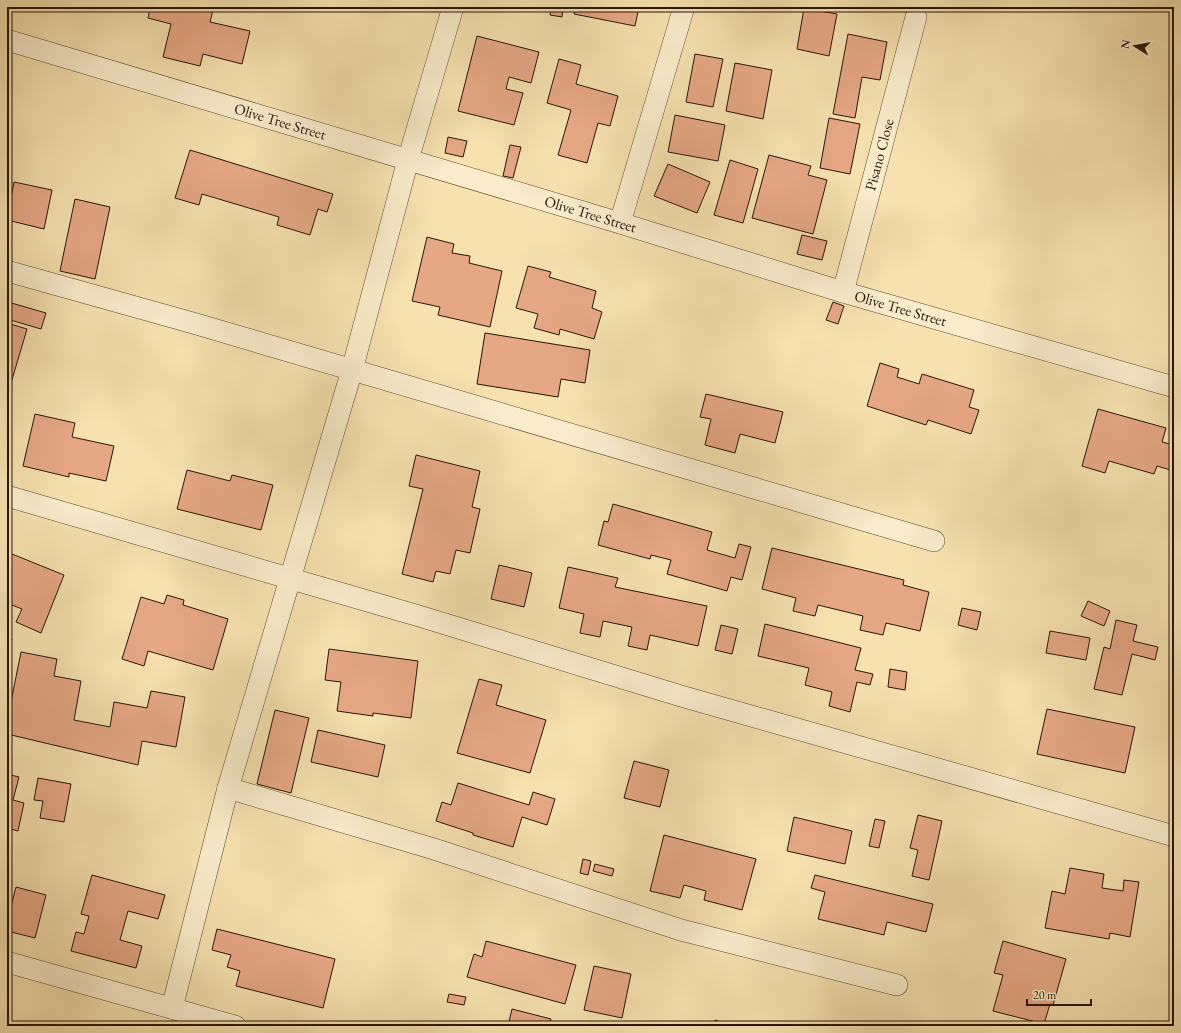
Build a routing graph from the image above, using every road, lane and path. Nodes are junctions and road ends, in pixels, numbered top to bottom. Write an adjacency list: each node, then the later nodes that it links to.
1 (453, 7): 5 (street)
2 (684, 7): 6 (street)
3 (916, 17): 8 (street, Pisano Close)
4 (7, 40): 5 (street, Olive Tree Street)
5 (408, 160): 6 (street, Olive Tree Street); 9 (street)
6 (620, 223): 8 (street, Olive Tree Street)
7 (7, 271): 9 (street)
8 (843, 292): 10 (street, Olive Tree Street)
9 (352, 370): 12 (street); 13 (street)
10 (1174, 386)
11 (7, 496): 13 (street)
12 (934, 541)
13 (290, 579): 14 (street); 15 (street)
14 (228, 788): 17 (street); 18 (street)
15 (1174, 836)
16 (7, 962): 18 (street)
17 (897, 985)
18 (172, 1008): 19 (street)
19 (235, 1026)

